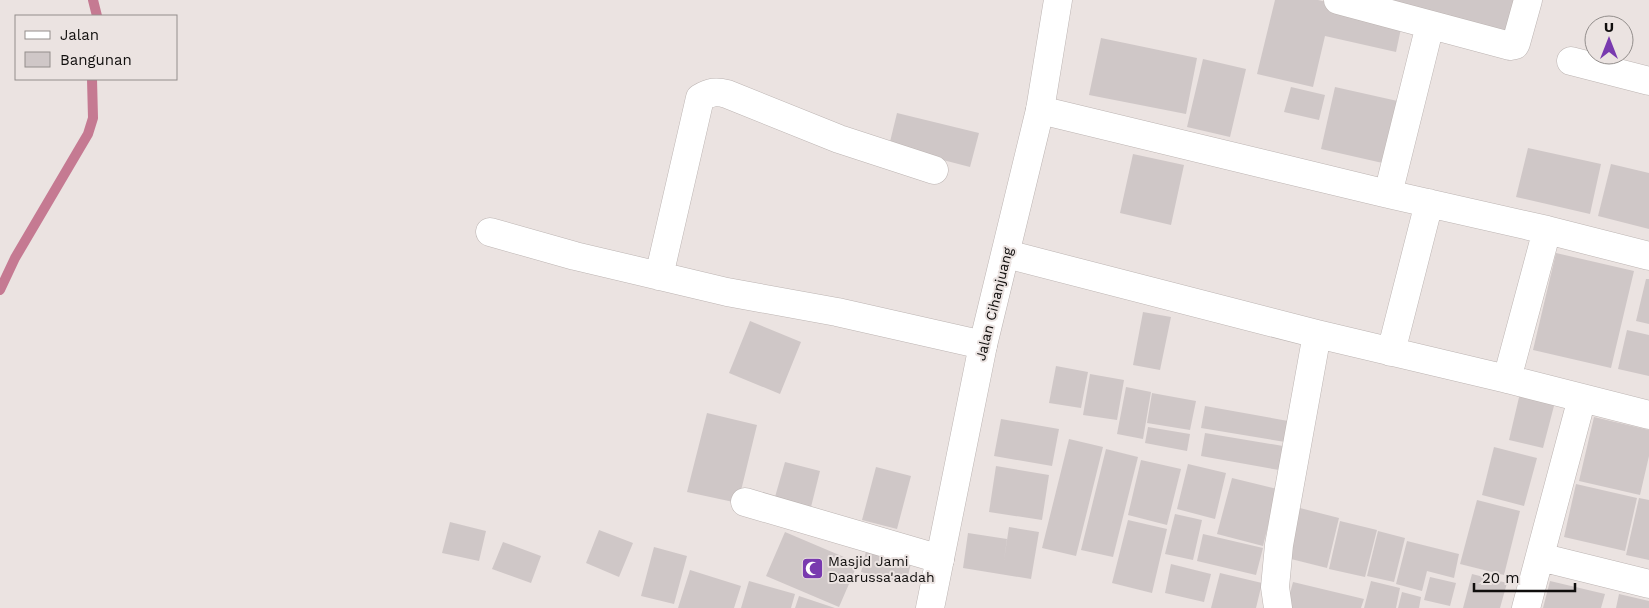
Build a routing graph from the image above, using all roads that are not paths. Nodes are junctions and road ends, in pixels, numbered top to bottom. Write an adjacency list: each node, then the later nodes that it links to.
1 (1058, 0): 7 (street, Jalan Cihanjuang)
2 (1338, 0): 4 (street)
3 (1528, 0): 4 (street)
4 (1430, 25): 9 (street)
5 (1571, 62): 6 (street)
6 (1649, 81)
7 (1040, 110): 9 (street); 13 (street, Jalan Cihanjuang)
8 (934, 170): 15 (street)
9 (1388, 194): 10 (street)
10 (1429, 203): 11 (street); 18 (street)
11 (1547, 230): 14 (street); 19 (street)
12 (490, 232): 15 (street)
13 (1006, 254): 16 (street); 17 (street, Jalan Cihanjuang)
14 (1649, 256)
15 (659, 276): 17 (street)
16 (1317, 334): 18 (street); 27 (street)
17 (983, 345): 24 (street, Jalan Cihanjuang)
18 (1391, 352): 19 (street)
19 (1508, 379): 20 (street)
20 (1582, 398): 21 (street); 23 (street)
21 (1649, 415)
22 (745, 502): 24 (street)
23 (1540, 557): 25 (street); 28 (street)
24 (940, 559): 26 (street, Jalan Cihanjuang)
25 (1649, 584)
26 (930, 608)
27 (1278, 608)
28 (1526, 608)

